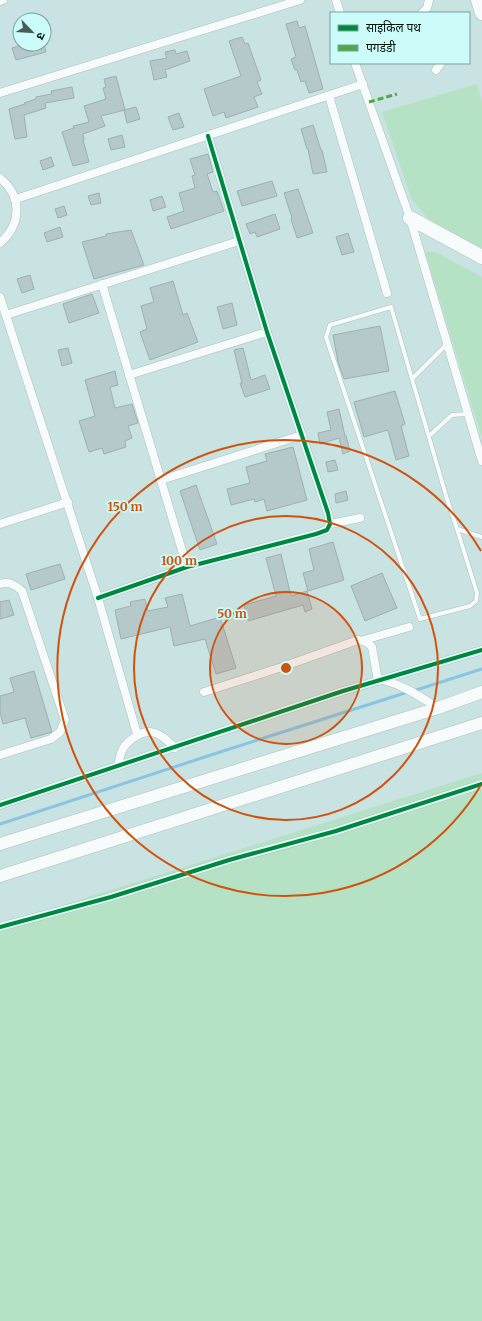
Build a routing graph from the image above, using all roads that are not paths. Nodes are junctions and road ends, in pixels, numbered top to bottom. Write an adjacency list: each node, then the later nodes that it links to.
1 (300, 0): 12 (street)
2 (336, 0): 5 (street)
3 (430, 0): 6 (street)
4 (478, 0): 7 (highway)
5 (340, 12)
6 (423, 12)
7 (482, 13)
8 (355, 64): 11 (street)
9 (440, 64): 10 (street)
10 (436, 70)
11 (363, 84): 13 (street); 17 (street)
12 (0, 93)
13 (329, 96): 14 (street); 22 (street)
14 (208, 136): 16 (street); 18 (street)
15 (0, 178): 16 (street)
16 (16, 199): 19 (street)
17 (410, 218): 20 (highway); 26 (street)
18 (239, 241): 21 (street); 25 (street)
19 (0, 242)
20 (482, 256)
21 (102, 284): 24 (street); 27 (street)
22 (387, 292)
23 (0, 297): 24 (street)
24 (6, 315): 34 (street)
25 (267, 332): 27 (street); 30 (street)
26 (447, 343): 28 (lane); 29 (street)
27 (129, 375): 33 (street)
28 (412, 379): 31 (lane); 38 (lane)
29 (468, 414): 31 (lane); 32 (street)
30 (302, 435): 33 (street); 37 (street)
31 (429, 436): 38 (lane)
32 (482, 461)
33 (161, 480): 40 (street)
34 (68, 502): 36 (street); 42 (street)
35 (360, 518): 37 (street)
36 (0, 524)
37 (330, 524): 40 (street)
38 (457, 529): 39 (lane)
39 (482, 537)
40 (187, 567): 42 (street)
41 (0, 584): 53 (street)
42 (98, 598): 51 (street)
43 (408, 627): 44 (street)
44 (364, 640): 46 (street); 47 (street)
45 (482, 650): 46 (street)
46 (380, 681): 49 (street); 52 (street)
47 (204, 692)
48 (482, 692): 49 (main road)
49 (438, 708): 57 (main road)
50 (482, 723): 58 (main road)
51 (137, 734): 52 (street); 54 (street)
52 (175, 748): 54 (street)
53 (0, 755)
54 (118, 766): 56 (street)
55 (482, 784): 59 (street)
56 (0, 805)
57 (0, 844)
58 (0, 876)
59 (0, 927)

